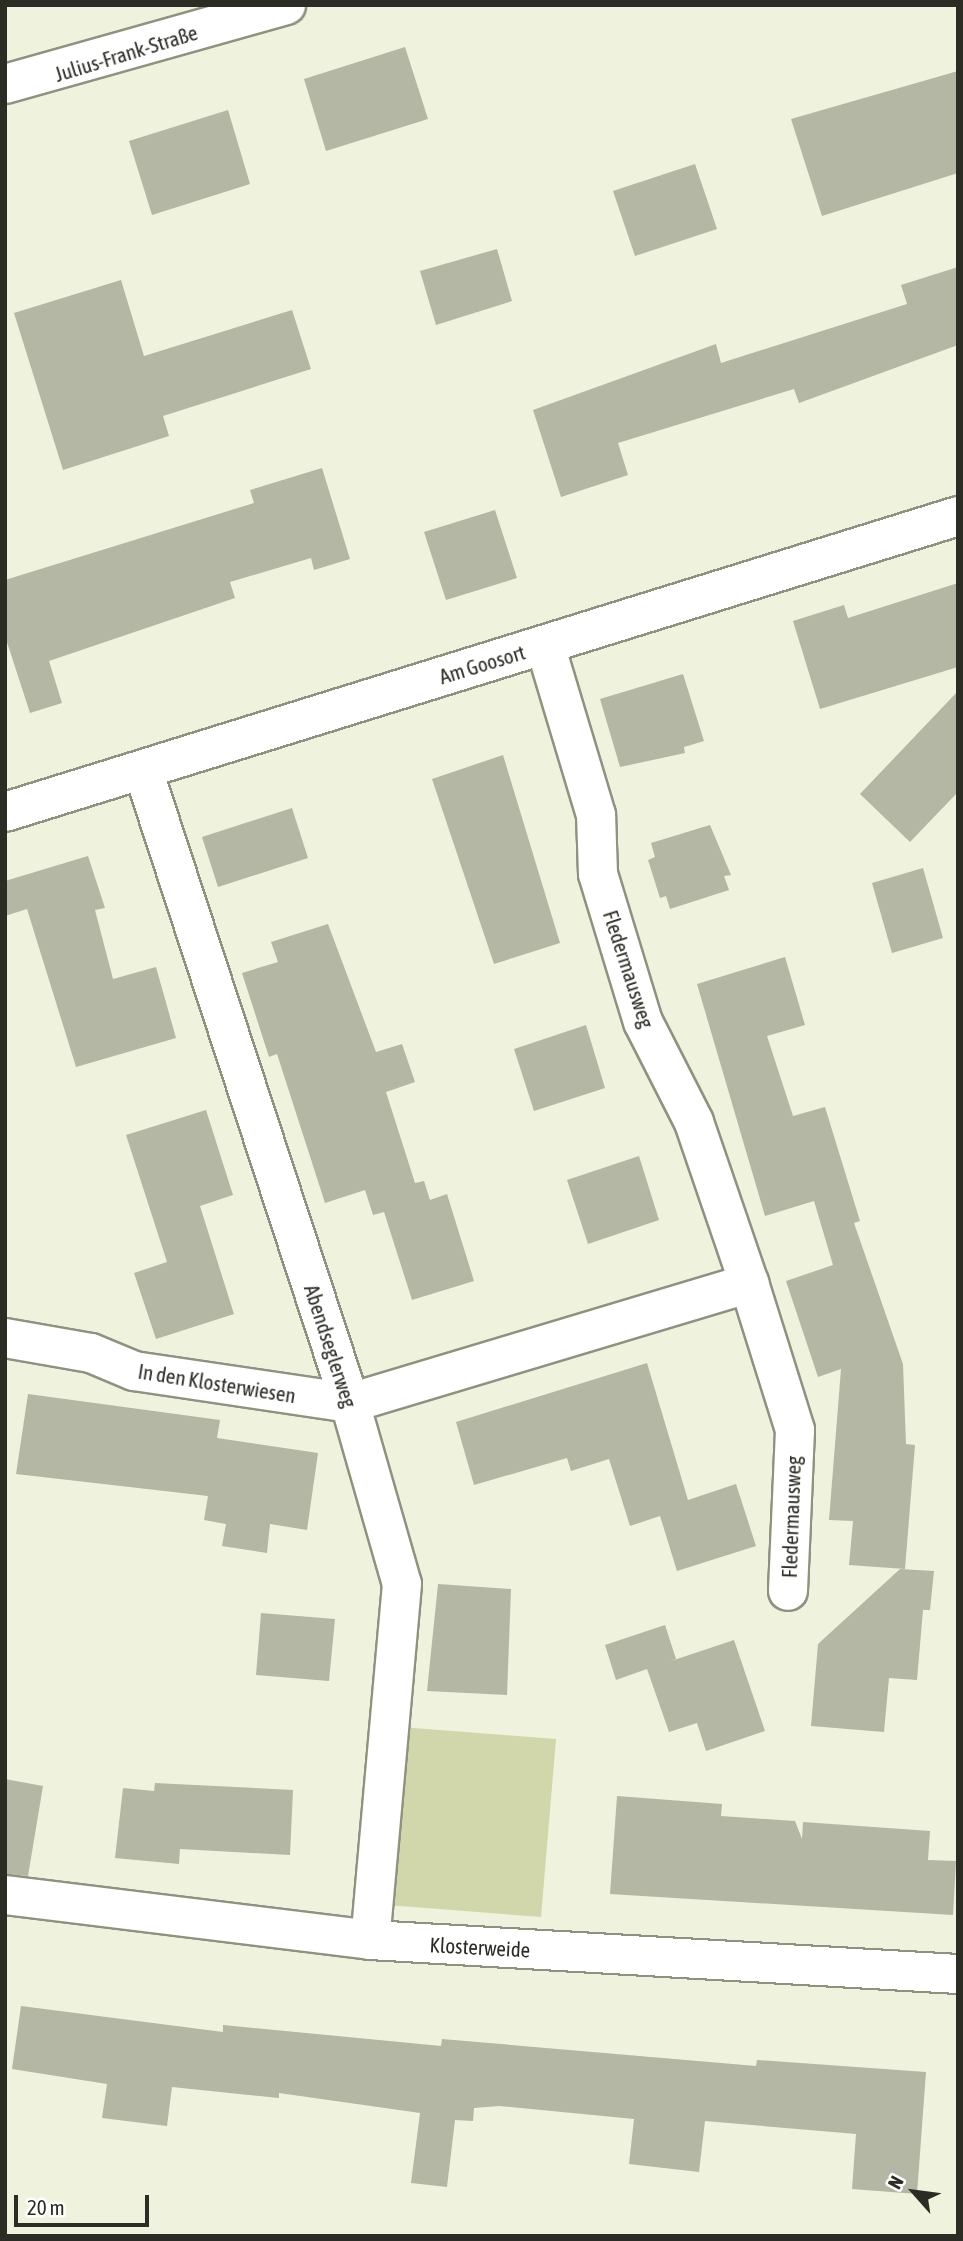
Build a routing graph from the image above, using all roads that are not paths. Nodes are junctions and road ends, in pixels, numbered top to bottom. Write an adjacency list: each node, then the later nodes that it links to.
1 (286, 5): 2 (street, Julius-Frank-Straße)
2 (5, 84)
3 (958, 516): 4 (street, Am Goosort)
4 (545, 645): 5 (street, Am Goosort); 7 (street, Fledermausweg)
5 (143, 771): 6 (street, Am Goosort); 9 (street, Abendseglerweg)
6 (5, 812)
7 (749, 1283): 9 (street); 10 (street, Fledermausweg)
8 (5, 1338): 9 (street, In den Klosterwiesen)
9 (350, 1403): 12 (street, Abendseglerweg)
10 (788, 1591)
11 (5, 1895): 12 (street, Klosterweide)
12 (370, 1940): 13 (street, Klosterweide)
13 (958, 1974)

